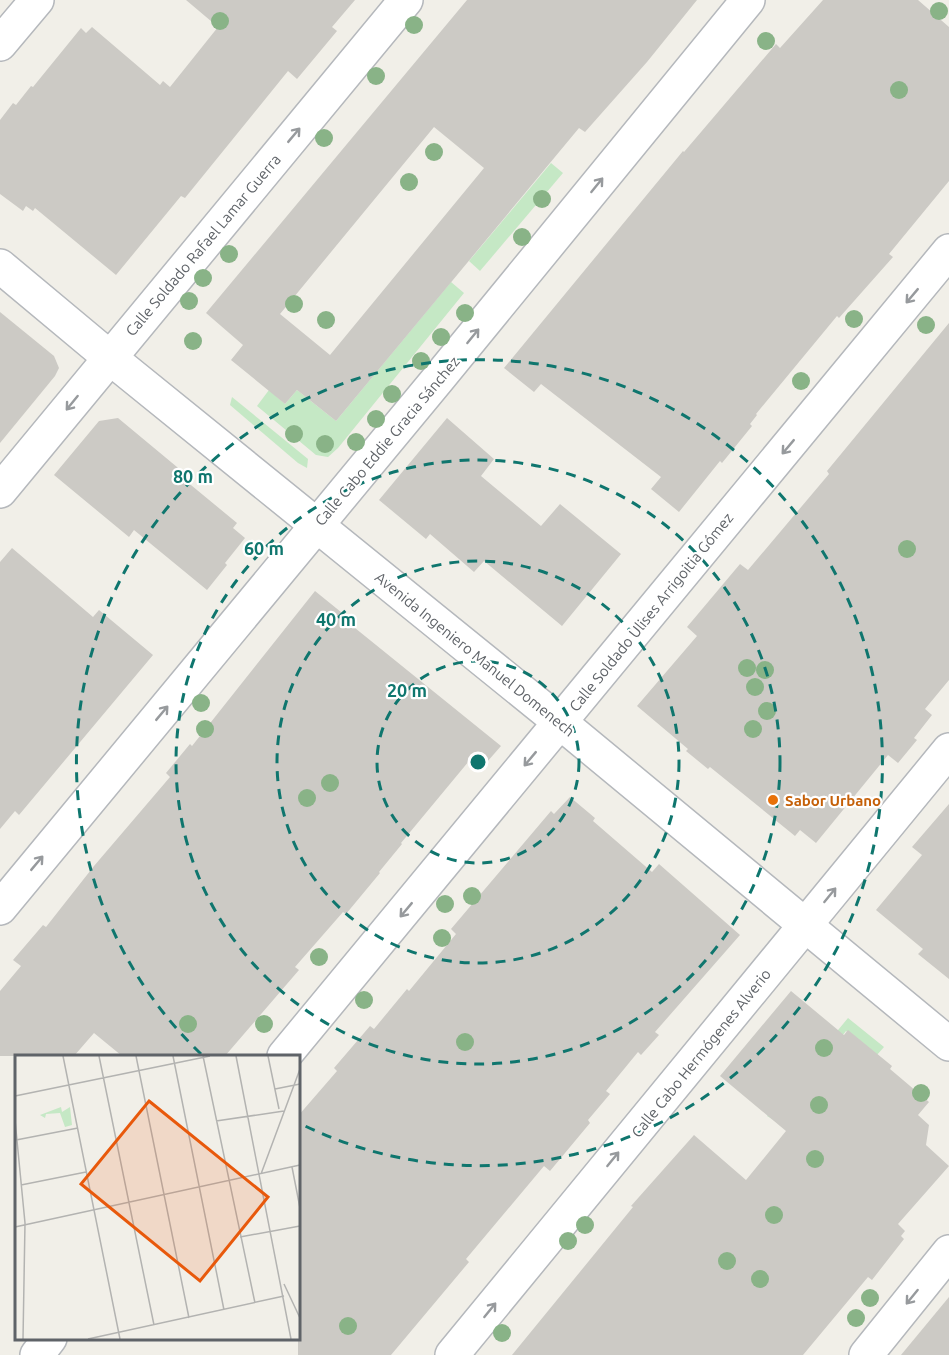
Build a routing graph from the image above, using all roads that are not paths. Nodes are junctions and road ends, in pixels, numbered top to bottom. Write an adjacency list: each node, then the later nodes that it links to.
1 (37, 0): 4 (street)
2 (406, 0): 7 (street, Calle Soldado Rafael Lamar Guerra, one-way to 2)
3 (748, 0): 9 (street, Calle Cabo Eddie Gracia Sánchez, one-way to 3)
4 (0, 44)
5 (949, 251): 10 (street, Calle Soldado Ulises Arrigoitia Gómez, one-way to 10)
6 (0, 266): 7 (street, Avenida Ingeniero Manuel Domenech)
7 (109, 357): 8 (street, Calle Soldado Rafael Lamar Guerra, one-way to 8); 9 (street, Avenida Ingeniero Manuel Domenech)
8 (0, 491)
9 (317, 526): 10 (street, Avenida Ingeniero Manuel Domenech); 12 (street, Calle Cabo Eddie Gracia Sánchez, one-way to 9)
10 (561, 723): 13 (street, Avenida Ingeniero Manuel Domenech); 15 (street, Calle Soldado Ulises Arrigoitia Gómez, one-way to 15)
11 (949, 750): 13 (street, Calle Cabo Hermógenes Alverio, one-way to 11)
12 (0, 908)
13 (806, 925): 14 (street, Avenida Ingeniero Manuel Domenech); 19 (street, Calle Cabo Hermógenes Alverio, one-way to 13)
14 (949, 1044)
15 (285, 1055)
16 (945, 1264): 20 (street, one-way to 20)
17 (48, 1340): 18 (street)
18 (37, 1355)
19 (452, 1355)
20 (866, 1355)

